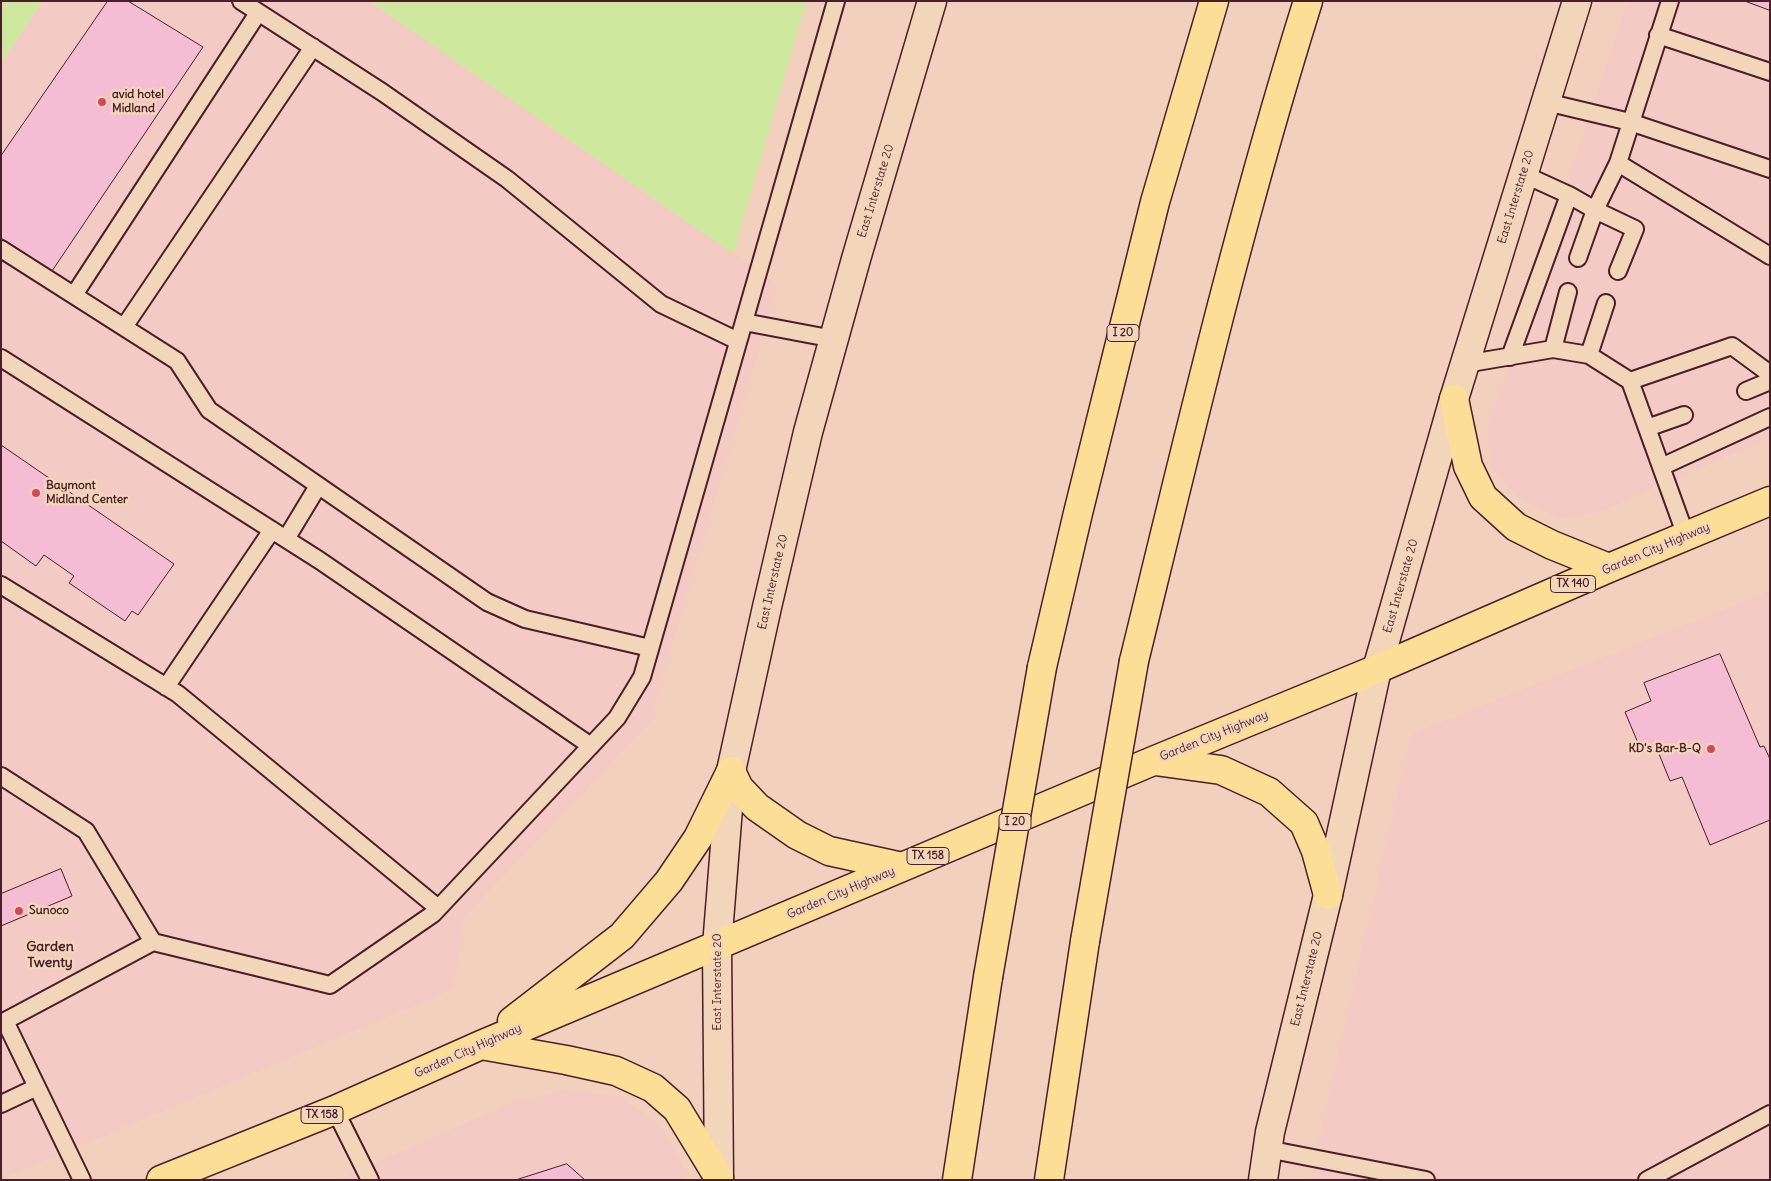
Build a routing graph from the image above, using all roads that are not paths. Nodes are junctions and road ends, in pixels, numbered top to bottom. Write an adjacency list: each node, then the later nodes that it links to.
1 (241, 1): 8 (lane)
2 (836, 1): 26 (lane)
3 (932, 1): 28 (main road, East Interstate 20)
4 (1214, 1): 74 (main road, I 20, bridge)
5 (1308, 1): 75 (main road, bridge)
6 (1577, 1): 12 (main road, East Interstate 20)
7 (1670, 1): 9 (lane)
8 (258, 12): 10 (lane); 24 (lane)
9 (1658, 35): 11 (lane); 13 (lane)
10 (313, 47): 27 (lane); 29 (lane)
11 (1770, 72)
12 (1546, 102): 13 (lane); 16 (main road, East Interstate 20)
13 (1630, 122): 14 (lane); 15 (lane)
14 (1618, 163): 18 (lane); 20 (lane)
15 (1770, 170)
16 (1523, 174): 17 (lane); 34 (main road, East Interstate 20)
17 (1569, 195): 18 (lane); 32 (lane)
18 (1595, 210): 21 (lane); 22 (lane)
19 (1, 249): 24 (lane)
20 (1770, 256)
21 (1578, 258)
22 (1618, 271)
23 (1568, 292): 30 (lane)
24 (74, 295): 27 (lane)
25 (1606, 303): 31 (lane)
26 (744, 322): 28 (lane); 29 (lane)
27 (124, 327): 44 (lane)
28 (834, 339): 56 (main road, East Interstate 20)
29 (738, 341): 51 (lane)
30 (1553, 349): 31 (lane); 32 (lane)
31 (1589, 355): 36 (lane)
32 (1510, 357): 34 (lane)
33 (1, 358): 46 (lane)
34 (1465, 364): 39 (main road, East Interstate 20)
35 (1770, 374): 36 (lane)
36 (1630, 381): 42 (lane)
37 (1770, 381): 38 (lane)
38 (1746, 391)
39 (1454, 399): 49 (main road); 52 (main road, East Interstate 20)
40 (1684, 415): 42 (lane)
41 (1770, 417): 43 (lane)
42 (1646, 428): 43 (lane)
43 (1660, 467): 47 (lane)
44 (318, 486): 48 (lane); 51 (lane)
45 (1770, 501): 47 (main road, Garden City Highway / TX 140)
46 (272, 530): 48 (lane); 53 (lane)
47 (1686, 536): 49 (main road, Garden City Highway / TX 140)
48 (286, 539): 54 (lane)
49 (1609, 568): 52 (main road, Garden City Highway / TX 140)
50 (1, 585): 53 (lane)
51 (650, 648): 54 (lane)
52 (1377, 669): 55 (main road, Garden City Highway / TX 158); 59 (main road, East Interstate 20)
53 (166, 687): 60 (lane)
54 (590, 746): 60 (lane)
55 (1153, 760): 58 (main road, Garden City Highway / TX 158); 59 (main road)
56 (731, 771): 58 (main road); 62 (main road, East Interstate 20); 64 (main road)
57 (1, 776): 61 (lane)
58 (902, 867): 62 (main road, Garden City Highway / TX 158)
59 (1328, 895): 69 (main road, East Interstate 20)
60 (438, 908): 61 (lane)
61 (153, 942): 63 (lane)
62 (717, 946): 64 (main road, Garden City Highway / TX 158); 70 (main road, East Interstate 20)
63 (3, 1017): 65 (lane)
64 (481, 1045): 67 (main road, Garden City Highway / TX 158); 70 (main road)
65 (37, 1087): 66 (lane); 71 (lane)
66 (1, 1104)
67 (335, 1110): 72 (main road, Garden City Highway / TX 158); 73 (lane)
68 (1770, 1114): 78 (lane)
69 (1267, 1149): 76 (main road, East Interstate 20); 77 (lane)
70 (719, 1179)
71 (82, 1180)
72 (161, 1180)
73 (370, 1180)
74 (957, 1180)
75 (1049, 1180)
76 (1263, 1180)
77 (1426, 1180)
78 (1647, 1180)

